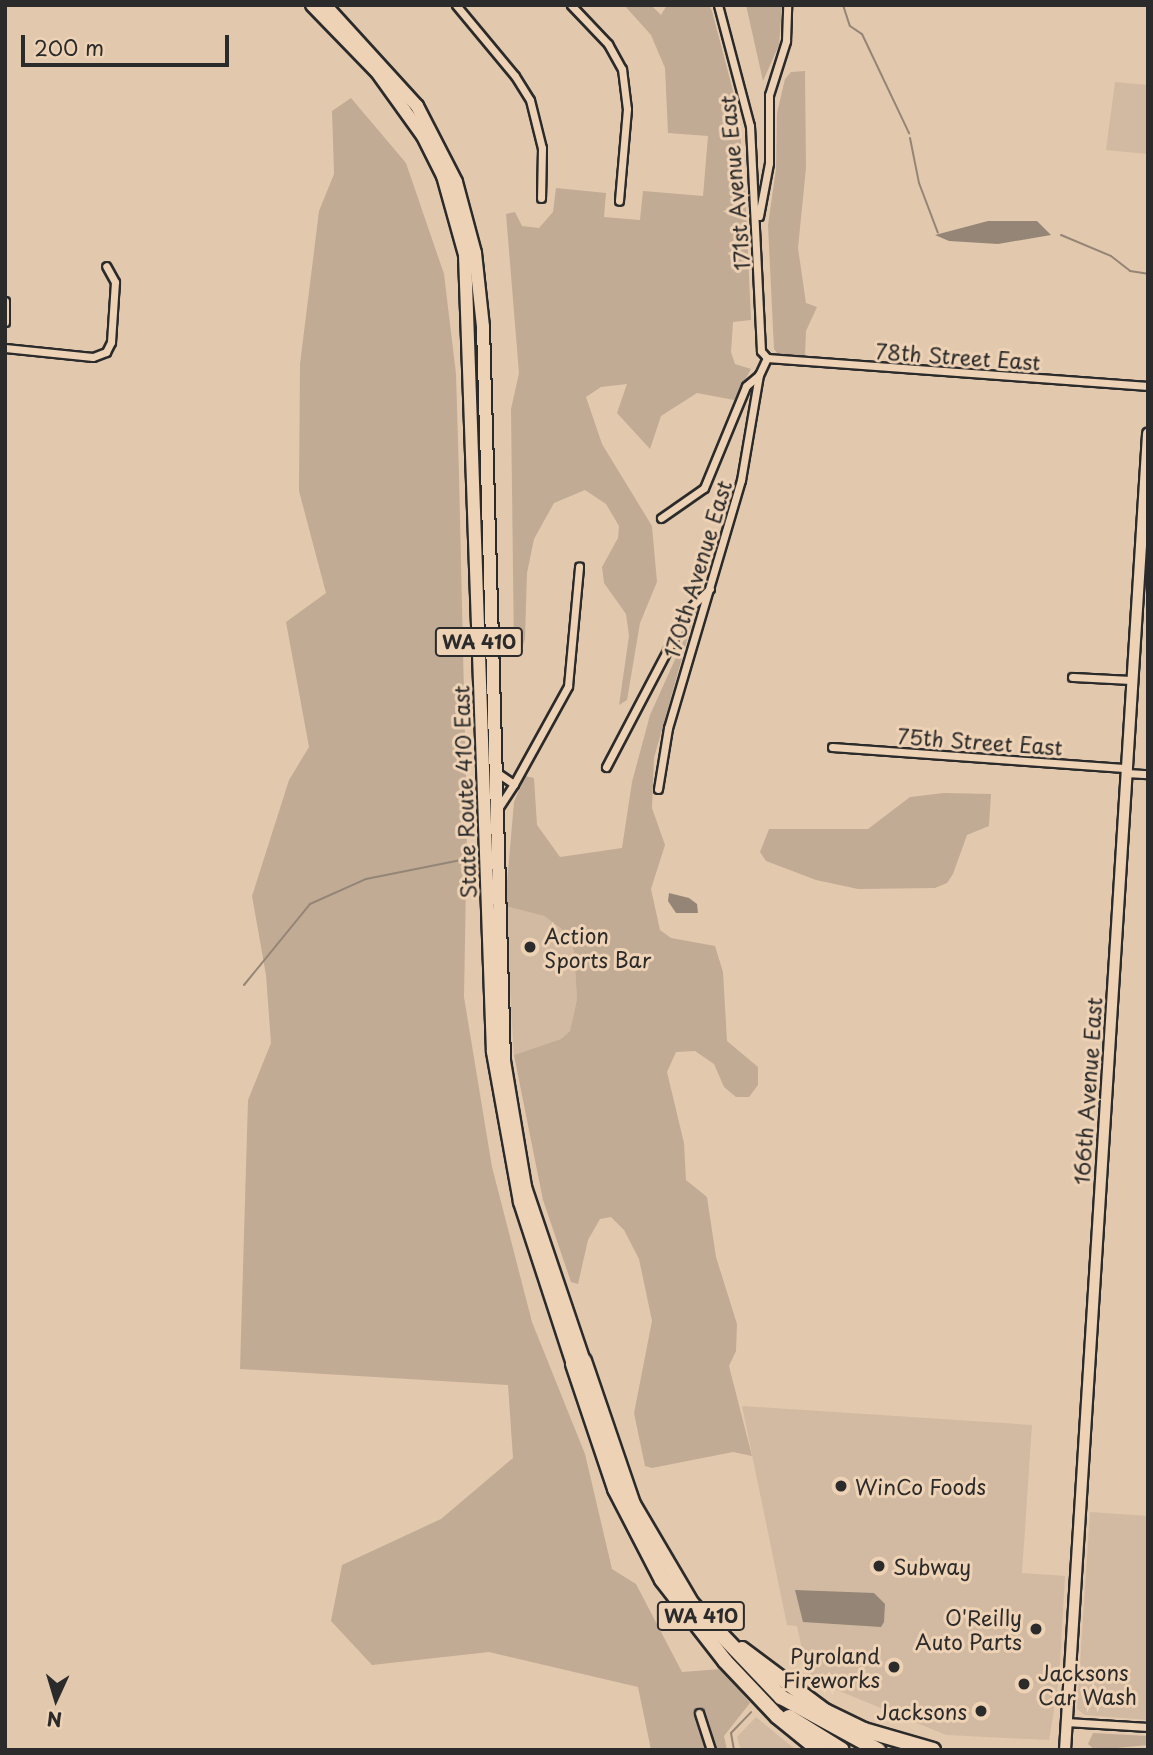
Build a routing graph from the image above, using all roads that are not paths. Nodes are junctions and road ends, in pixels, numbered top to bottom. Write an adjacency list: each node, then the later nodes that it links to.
1 (312, 5): 31 (highway, State Route 410 East / WA 410)
2 (326, 5): 23 (highway, State Route 410 East / WA 410)
3 (456, 5): 7 (street)
4 (571, 5): 8 (street)
5 (718, 5): 9 (street, 171st Avenue East)
6 (787, 5): 9 (street)
7 (541, 198)
8 (619, 201)
9 (757, 223): 14 (street, 171st Avenue East)
10 (107, 266): 13 (street)
11 (5, 301): 12 (street)
12 (5, 322)
13 (5, 348)
14 (767, 358): 15 (street, 170th Avenue East); 16 (street, 78th Street East)
15 (758, 375): 18 (street); 20 (street, 170th Avenue East)
16 (1148, 386)
17 (1148, 434): 22 (street, 166th Avenue East)
18 (661, 517)
19 (579, 567): 28 (street)
20 (711, 589): 25 (street); 29 (street, 170th Avenue East)
21 (1072, 677): 22 (street)
22 (1132, 681): 26 (street, 166th Avenue East)
23 (493, 737): 28 (street); 30 (highway, State Route 410 East / WA 410)
24 (832, 747): 26 (street, 75th Street East)
25 (606, 767)
26 (1127, 770): 27 (street, 75th Street East); 35 (street, 166th Avenue East)
27 (1148, 774)
28 (514, 784): 30 (street)
29 (658, 789)
30 (495, 814): 31 (highway, State Route 410 East / WA 410)
31 (578, 1362): 32 (highway, WA 410); 33 (highway, WA 410)
32 (602, 1416): 40 (highway, WA 410); 41 (highway)
33 (747, 1684): 38 (highway); 39 (highway, WA 410)
34 (699, 1713): 37 (street)
35 (1066, 1722): 36 (street); 42 (street, 166th Avenue East)
36 (1148, 1727)
37 (711, 1750)
38 (819, 1750)
39 (842, 1750)
40 (878, 1750)
41 (933, 1750)
42 (1065, 1750)

